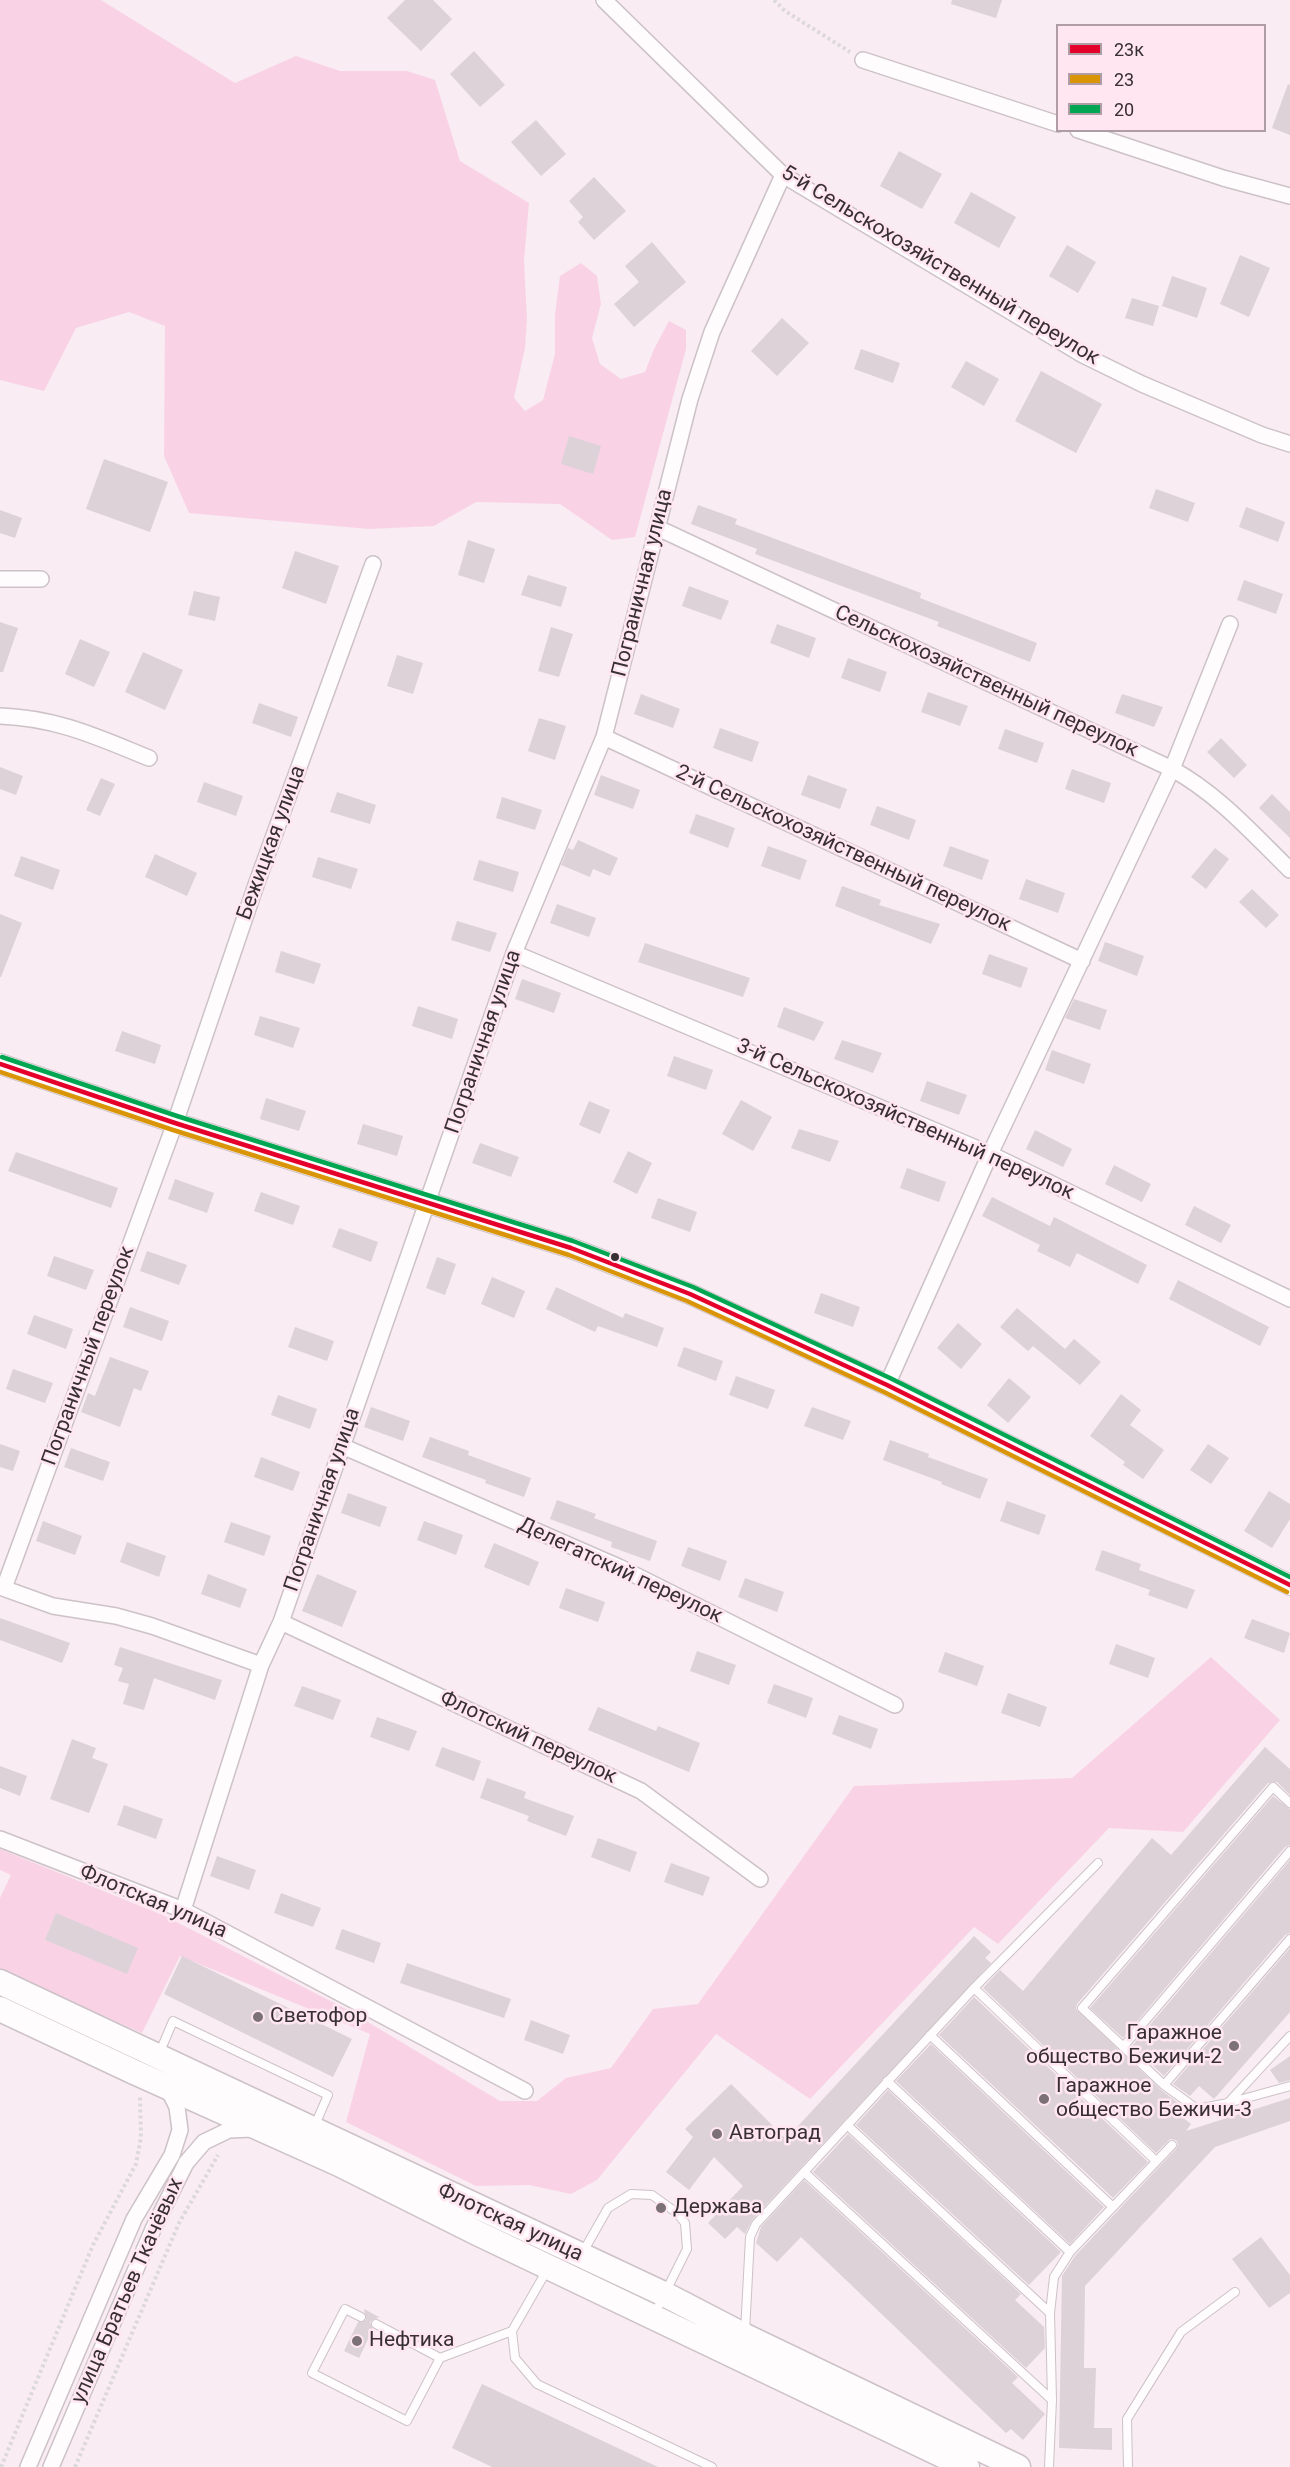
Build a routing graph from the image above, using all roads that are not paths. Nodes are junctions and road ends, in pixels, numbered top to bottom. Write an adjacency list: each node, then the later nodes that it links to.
1 (604, 0): 5 (street, 5-й Сельскохозяйственный переулок)
2 (864, 60): 3 (street)
3 (1056, 123)
4 (1084, 132): 6 (street)
5 (783, 175): 7 (street, 5-й Сельскохозяйственный переулок); 8 (street, Пограничная улица)
6 (1290, 196)
7 (1290, 444)
8 (658, 528): 14 (street, Пограничная улица); 16 (street, Сельскохозяйственный переулок)
9 (373, 564): 21 (street, Бежицкая улица)
10 (0, 579): 11 (street)
11 (41, 579)
12 (1230, 624): 16 (street)
13 (0, 716): 15 (street)
14 (603, 737): 18 (street, Пограничная улица); 19 (street, 2-й Сельскохозяйственный переулок)
15 (149, 758)
16 (1172, 769): 17 (street, Сельскохозяйственный переулок); 19 (street)
17 (1290, 870)
18 (514, 953): 22 (street, 3-й Сельскохозяйственный переулок); 23 (street, Пограничная улица)
19 (1082, 961): 22 (street)
20 (0, 1064): 21 (street)
21 (174, 1123): 23 (street); 28 (street, Пограничный переулок)
22 (990, 1154): 24 (street, 3-й Сельскохозяйственный переулок); 25 (street)
23 (428, 1202): 25 (street); 26 (street, Пограничная улица)
24 (1290, 1299)
25 (887, 1385): 27 (street)
26 (342, 1446): 29 (street, Пограничная улица); 31 (street, Делегатский переулок)
27 (1290, 1585)
28 (2, 1588): 30 (street)
29 (281, 1622): 30 (street, Пограничная улица); 36 (street, Флотский переулок)
30 (261, 1665): 37 (street, Пограничная улица)
31 (895, 1705)
32 (1290, 1803): 44 (lane)
33 (0, 1839): 37 (street, Флотская улица)
34 (1290, 1851): 44 (lane)
35 (1098, 1863): 40 (lane)
36 (760, 1880)
37 (183, 1910): 49 (street, Флотская улица)
38 (1290, 1939): 47 (lane)
39 (0, 1982): 45 (main road, Флотская улица)
40 (974, 1988): 42 (lane); 55 (lane)
41 (0, 2009): 45 (main road, Флотская улица)
42 (930, 2035): 46 (lane); 57 (lane)
43 (1290, 2036): 50 (lane)
44 (1123, 2047): 47 (lane)
45 (153, 2079): 52 (main road, Флотская улица); 53 (main road, Флотская улица); 53 (lane); 71 (street, улица Братьев Ткачёвых)
46 (887, 2081): 51 (lane); 58 (lane)
47 (1164, 2085): 50 (lane)
48 (1290, 2086): 50 (lane)
49 (525, 2091)
50 (1228, 2103)
51 (846, 2125): 56 (lane); 63 (lane)
52 (261, 2129): 53 (main road, Флотская улица); 72 (street, улица Братьев Ткачёвых)
53 (308, 2139): 59 (main road, Флотская улица); 60 (main road, Флотская улица)
54 (1172, 2145): 55 (lane)
55 (1156, 2161): 57 (lane)
56 (804, 2172): 68 (lane); 70 (lane)
57 (1113, 2206): 58 (lane)
58 (1070, 2252): 63 (lane)
59 (581, 2256): 60 (lane); 62 (main road, Флотская улица); 62 (lane)
60 (559, 2272): 65 (main road, Флотская улица); 67 (lane)
61 (1235, 2292): 77 (lane)
62 (666, 2295): 65 (lane); 68 (main road, Флотская улица)
63 (1050, 2313): 70 (lane)
64 (360, 2317): 69 (lane)
65 (653, 2317): 74 (main road, Флотская улица)
66 (376, 2324): 69 (lane)
67 (512, 2331): 69 (lane); 73 (lane)
68 (745, 2336): 75 (main road, Флотская улица)
69 (440, 2358)
70 (1052, 2400): 76 (lane)
71 (28, 2467)
72 (51, 2467)
73 (712, 2467)
74 (967, 2467)
75 (1018, 2467)
76 (1049, 2467)
77 (1128, 2467)

